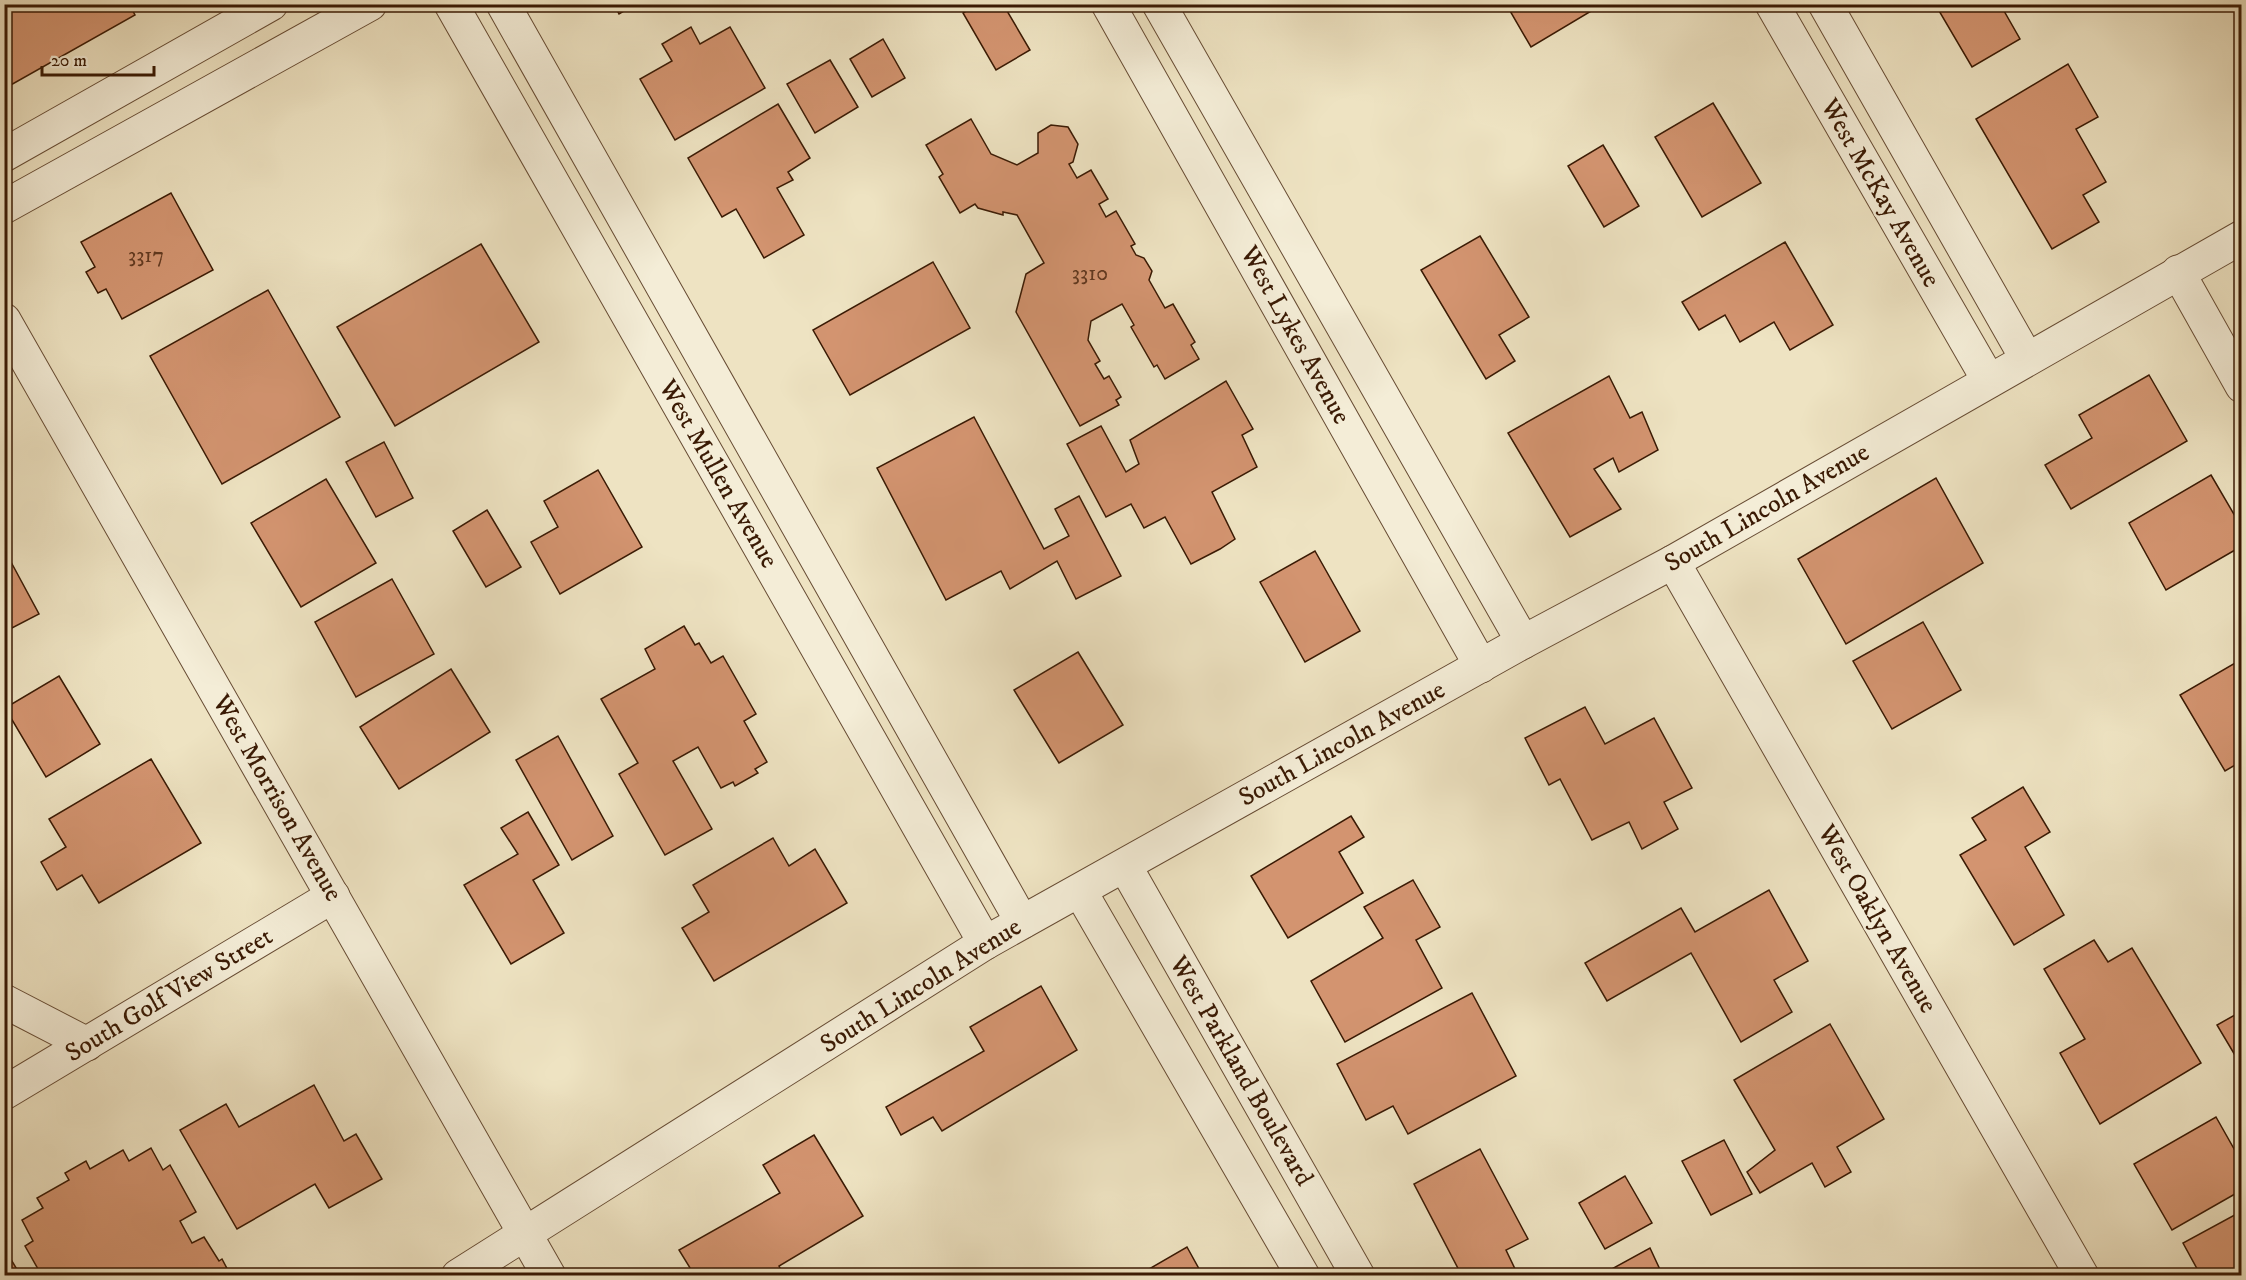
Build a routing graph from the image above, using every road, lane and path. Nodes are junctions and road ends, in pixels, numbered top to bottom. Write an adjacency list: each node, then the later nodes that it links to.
1 (271, 4): 9 (street)
2 (370, 4): 10 (street)
3 (451, 4): 24 (street, West Mullen Avenue)
4 (503, 4): 23 (street, West Mullen Avenue)
5 (1108, 4): 19 (street, West Lykes Avenue)
6 (1159, 4): 18 (street, West Lykes Avenue)
7 (1772, 4): 15 (street, West McKay Avenue)
8 (1825, 4): 14 (street, West McKay Avenue)
9 (4, 155)
10 (4, 207)
11 (2241, 237): 12 (street, South Lincoln Avenue)
12 (2178, 273): 14 (street, South Lincoln Avenue); 16 (street)
13 (4, 320): 22 (street, West Morrison Avenue)
14 (2028, 359): 15 (street, South Lincoln Avenue)
15 (1989, 381): 17 (street, South Lincoln Avenue)
16 (2241, 386)
17 (1673, 562): 18 (street, South Lincoln Avenue); 33 (street, West Oaklyn Avenue)
18 (1523, 642): 19 (street, South Lincoln Avenue)
19 (1481, 666): 20 (street, South Lincoln Avenue)
20 (1125, 866): 21 (street, South Lincoln Avenue); 32 (street, West Parkland Boulevard)
21 (1080, 891): 23 (street, South Lincoln Avenue); 31 (street, West Parkland Boulevard)
22 (333, 896): 26 (street, South Golf View Street); 28 (street, West Morrison Avenue)
23 (1022, 922): 24 (street, South Lincoln Avenue)
24 (985, 943): 28 (street, South Lincoln Avenue)
25 (4, 1001): 26 (street)
26 (87, 1044): 27 (street, South Golf View Street)
27 (4, 1093)
28 (526, 1234): 29 (street, South Lincoln Avenue); 30 (street, West Morrison Avenue)
29 (458, 1275)
30 (549, 1275)
31 (1304, 1275)
32 (1358, 1275)
33 (2082, 1275)

